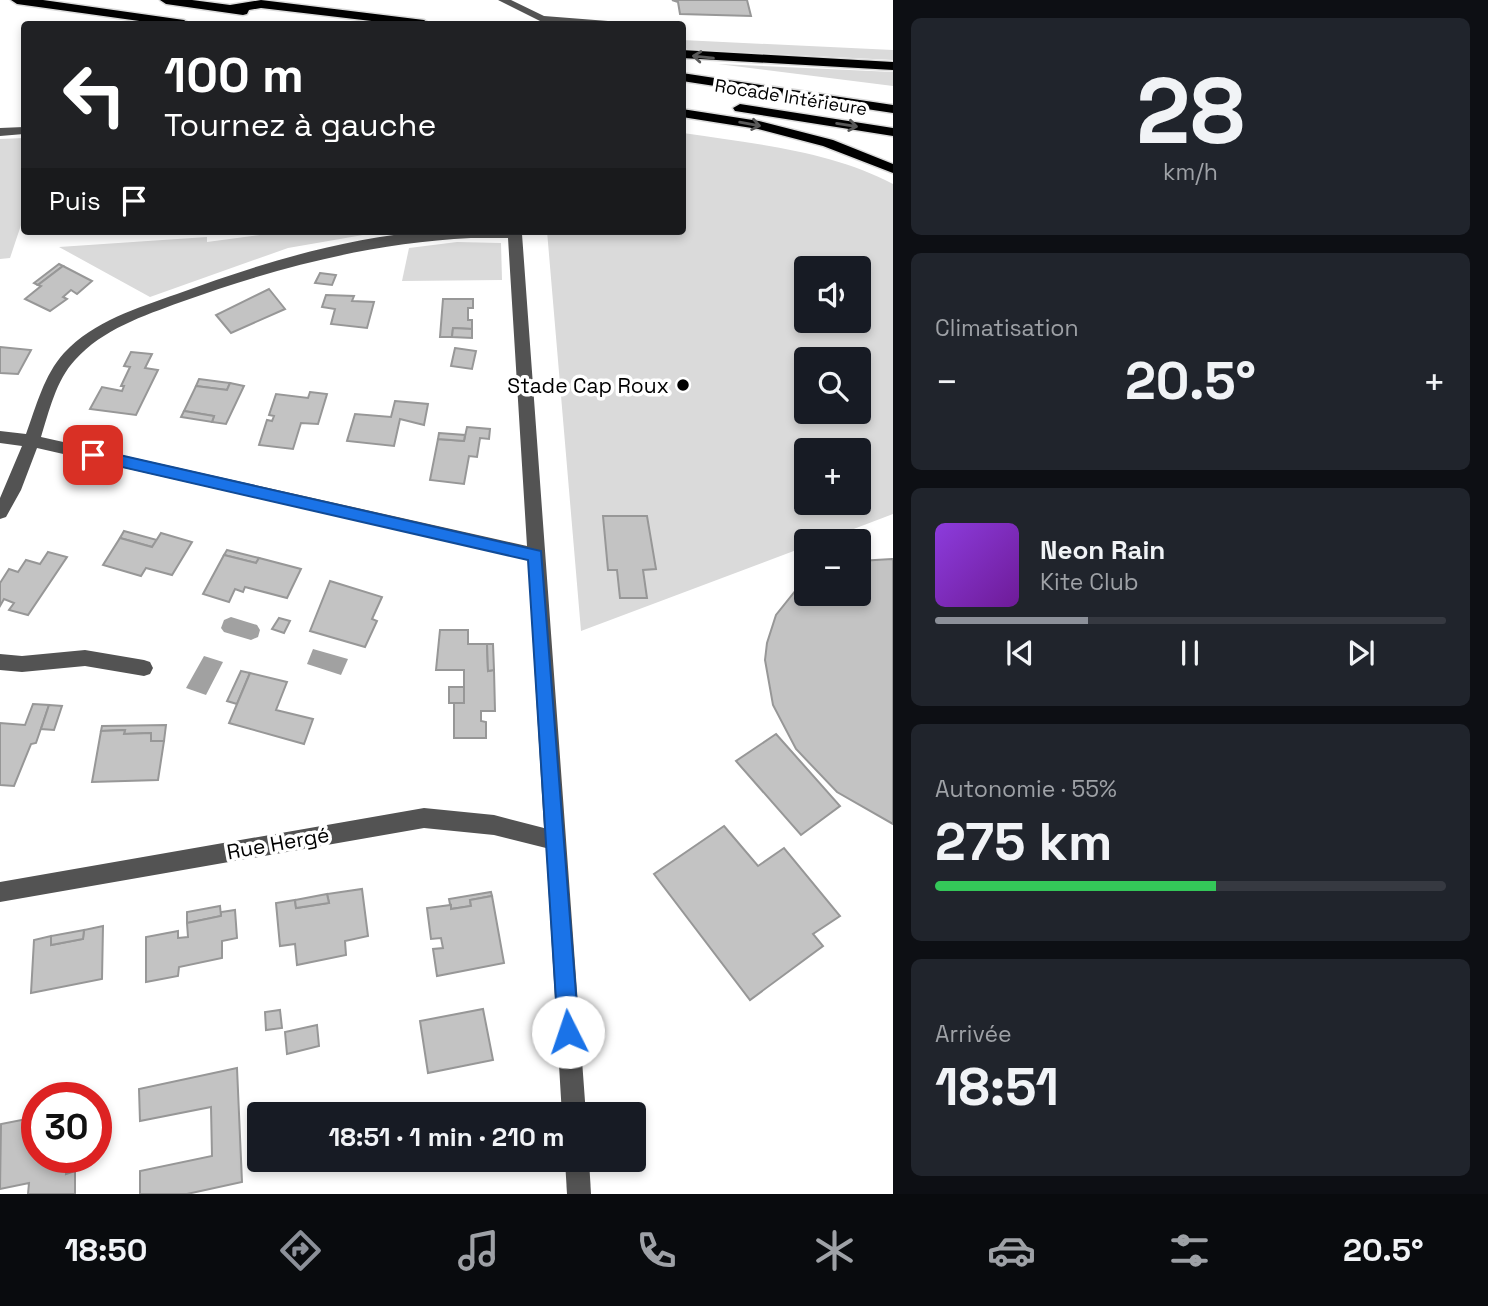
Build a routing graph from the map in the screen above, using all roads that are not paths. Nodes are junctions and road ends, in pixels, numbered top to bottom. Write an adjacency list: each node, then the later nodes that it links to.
1 (17, 0): 5 (highway)
2 (166, 0): 4 (highway)
3 (503, 0): 8 (street)
4 (230, 9): 6 (highway); 7 (highway)
5 (163, 21)
6 (311, 21)
7 (400, 21)
8 (568, 21)
9 (686, 54): 10 (highway, one-way to 9)
10 (893, 66)
11 (686, 78): 13 (highway)
12 (686, 100): 17 (highway, Rocade Intérieure, one-way to 17)
13 (893, 109)
14 (686, 114): 18 (highway, one-way to 18)
15 (21, 131): 16 (street)
16 (0, 132)
17 (893, 132)
18 (893, 169)
19 (425, 235): 22 (street)
20 (514, 235): 24 (street)
21 (0, 437): 22 (street)
22 (31, 441): 23 (street); 24 (street)
23 (0, 512)
24 (536, 555): 27 (street)
25 (0, 662): 26 (street)
26 (144, 668)
27 (556, 841): 28 (street, Rue Hergé); 29 (street)
28 (0, 892)
29 (573, 1102)
30 (577, 1172): 31 (street)
31 (579, 1194)

